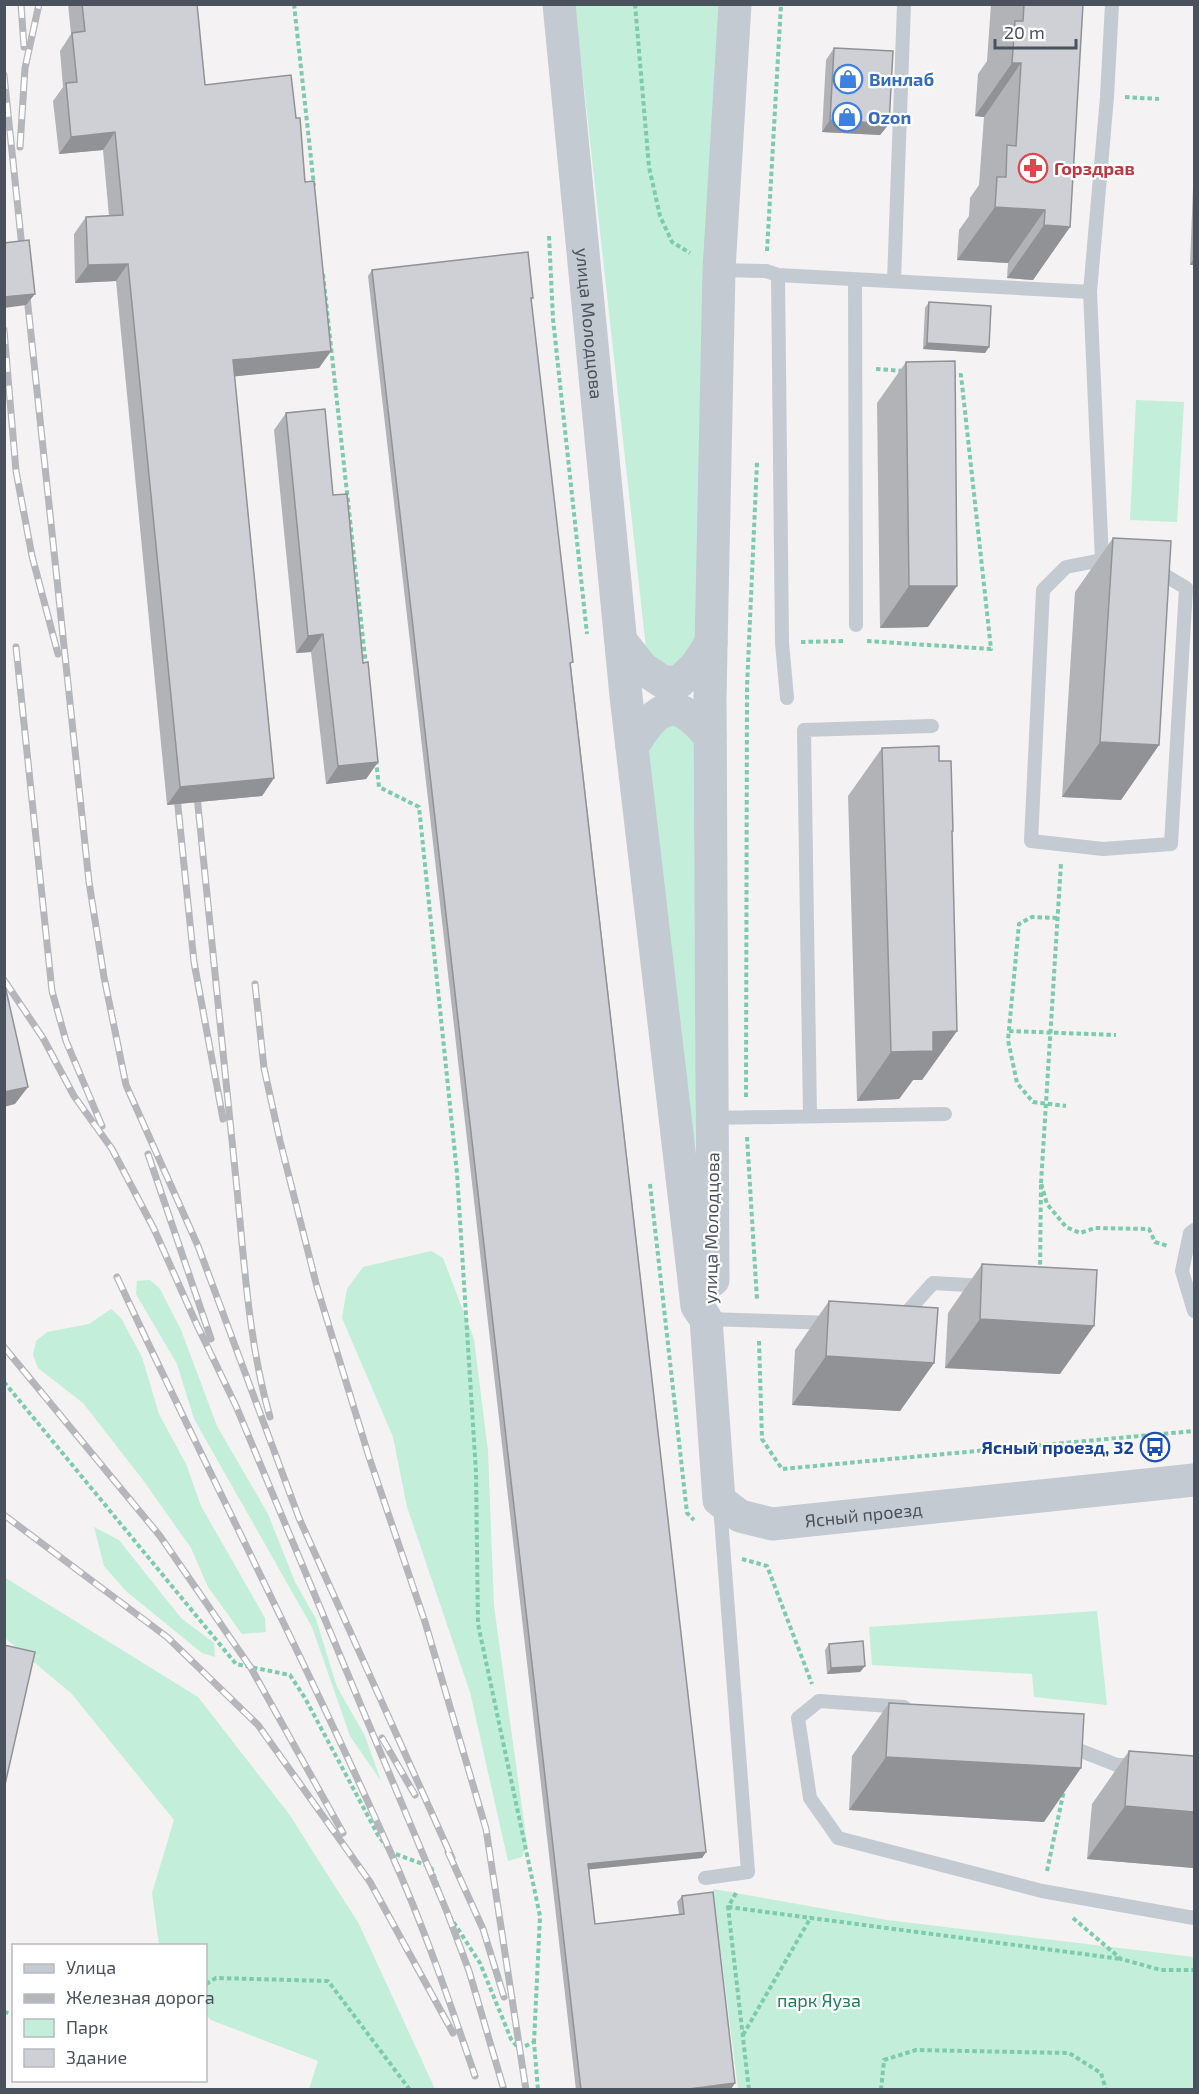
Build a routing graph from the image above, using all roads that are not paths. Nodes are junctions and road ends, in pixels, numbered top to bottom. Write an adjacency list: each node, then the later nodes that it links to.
1 (559, 4): 13 (street, улица Молодцова)
2 (735, 4): 5 (street, улица Молодцова)
3 (904, 4): 8 (lane)
4 (1112, 4): 9 (lane)
5 (719, 270): 6 (lane); 14 (street, улица Молодцова)
6 (772, 273): 7 (lane); 15 (lane)
7 (855, 280): 8 (lane); 12 (lane)
8 (894, 281): 9 (lane)
9 (1090, 292): 11 (lane)
10 (1144, 567): 11 (lane)
11 (1190, 583)
12 (856, 625)
13 (621, 641): 14 (street); 18 (street, улица Молодцова)
14 (711, 643): 17 (street, улица Молодцова)
15 (787, 698)
16 (932, 726): 20 (lane)
17 (710, 737): 18 (street); 21 (street, улица Молодцова)
18 (632, 747): 25 (street, улица Молодцова)
19 (945, 1114): 20 (lane)
20 (810, 1116): 21 (lane)
21 (712, 1118): 25 (street, улица Молодцова)
22 (1194, 1230): 24 (lane)
23 (1004, 1288): 27 (lane)
24 (1194, 1311)
25 (706, 1319): 26 (lane); 29 (street)
26 (850, 1324)
27 (884, 1325)
28 (1194, 1480): 29 (street, Ясный проезд)
29 (719, 1500): 33 (lane)
30 (921, 1708): 34 (lane)
31 (1052, 1739): 32 (lane)
32 (1150, 1766)
33 (705, 1878)
34 (1194, 1918)

